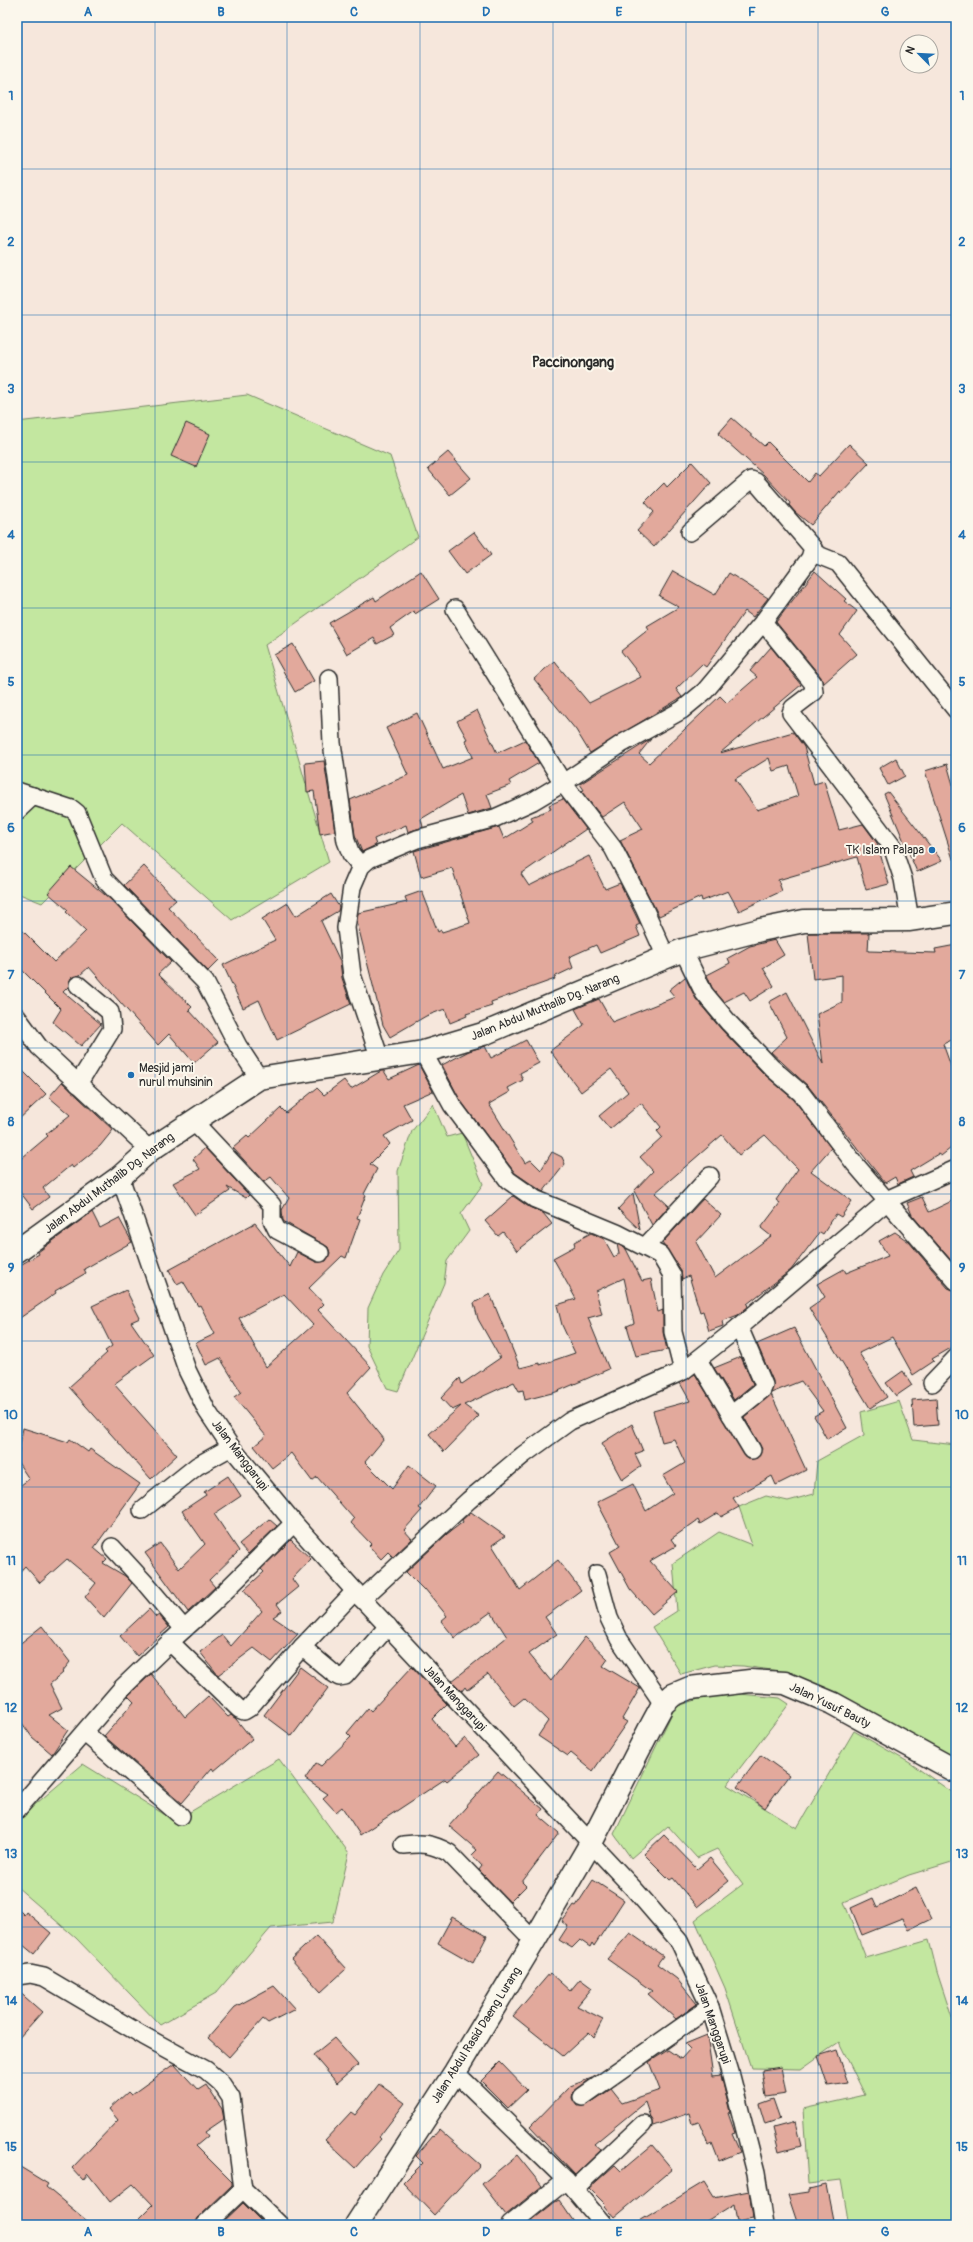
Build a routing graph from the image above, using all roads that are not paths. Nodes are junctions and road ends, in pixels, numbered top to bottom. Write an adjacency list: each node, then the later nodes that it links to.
1 (690, 532): 2 (street)
2 (813, 553): 4 (street); 6 (street)
3 (455, 609): 7 (street)
4 (763, 622): 7 (street); 12 (street)
5 (329, 678): 10 (street)
6 (956, 710)
7 (563, 783): 10 (street); 13 (street)
8 (25, 794): 9 (street); 18 (street)
9 (17, 811)
10 (360, 866): 17 (street)
11 (956, 913): 12 (main road, Jalan Abdul Muthalib Dg. Narang)
12 (910, 920): 13 (main road, Jalan Abdul Muthalib Dg. Narang)
13 (674, 953): 16 (main road, Jalan Abdul Muthalib Dg. Narang); 25 (street)
14 (78, 985): 19 (street)
15 (17, 1017): 19 (street)
16 (423, 1052): 17 (main road, Jalan Abdul Muthalib Dg. Narang); 26 (street)
17 (380, 1059): 18 (main road, Jalan Abdul Muthalib Dg. Narang)
18 (259, 1078): 20 (main road, Jalan Abdul Muthalib Dg. Narang)
19 (78, 1084): 21 (street)
20 (194, 1122): 21 (main road, Jalan Abdul Muthalib Dg. Narang); 28 (street)
21 (150, 1150): 24 (main road, Jalan Abdul Muthalib Dg. Narang)
22 (956, 1169): 25 (street)
23 (710, 1176): 26 (street)
24 (120, 1177): 27 (main road, Jalan Abdul Muthalib Dg. Narang); 36 (street, Jalan Manggarupi)
25 (887, 1202): 29 (street); 30 (street)
26 (646, 1246): 33 (street)
27 (17, 1251)
28 (320, 1253)
29 (956, 1281)
30 (739, 1327): 32 (street); 35 (street)
31 (956, 1358): 34 (street)
32 (698, 1360): 33 (street); 35 (street)
33 (683, 1371): 42 (street)
34 (932, 1383)
35 (731, 1415): 37 (street)
36 (231, 1448): 38 (street); 39 (street, Jalan Manggarupi)
37 (752, 1450)
38 (142, 1510)
39 (294, 1523): 42 (street, Jalan Manggarupi); 44 (street)
40 (112, 1547): 44 (street)
41 (597, 1574): 47 (street)
42 (359, 1595): 43 (street, Jalan Manggarupi); 46 (street)
43 (388, 1626): 46 (street); 52 (street, Jalan Manggarupi)
44 (184, 1629): 45 (street)
45 (170, 1642): 46 (street); 48 (street)
46 (302, 1646)
47 (664, 1704): 49 (main road, Jalan Yusuf Bauty); 52 (main road, Jalan Yusuf Bauty)
48 (85, 1733): 50 (street); 51 (street)
49 (956, 1771)
50 (17, 1810)
51 (181, 1816)
52 (591, 1843): 54 (main road, Jalan Abdul Rasid Daeng Lurang); 56 (street, Jalan Manggarupi)
53 (403, 1845): 54 (street)
54 (534, 1942): 57 (main road, Jalan Abdul Rasid Daeng Lurang)
55 (17, 1976): 61 (street)
56 (710, 2006): 58 (street); 67 (street, Jalan Manggarupi)
57 (455, 2072): 60 (street); 64 (main road, Jalan Abdul Rasid Daeng Lurang)
58 (582, 2097)
59 (643, 2124): 60 (street)
60 (570, 2184): 65 (street); 66 (street)
61 (243, 2189): 62 (street); 63 (street)
62 (205, 2225)
63 (280, 2225)
64 (356, 2225)
65 (510, 2225)
66 (604, 2225)
67 (764, 2225)

